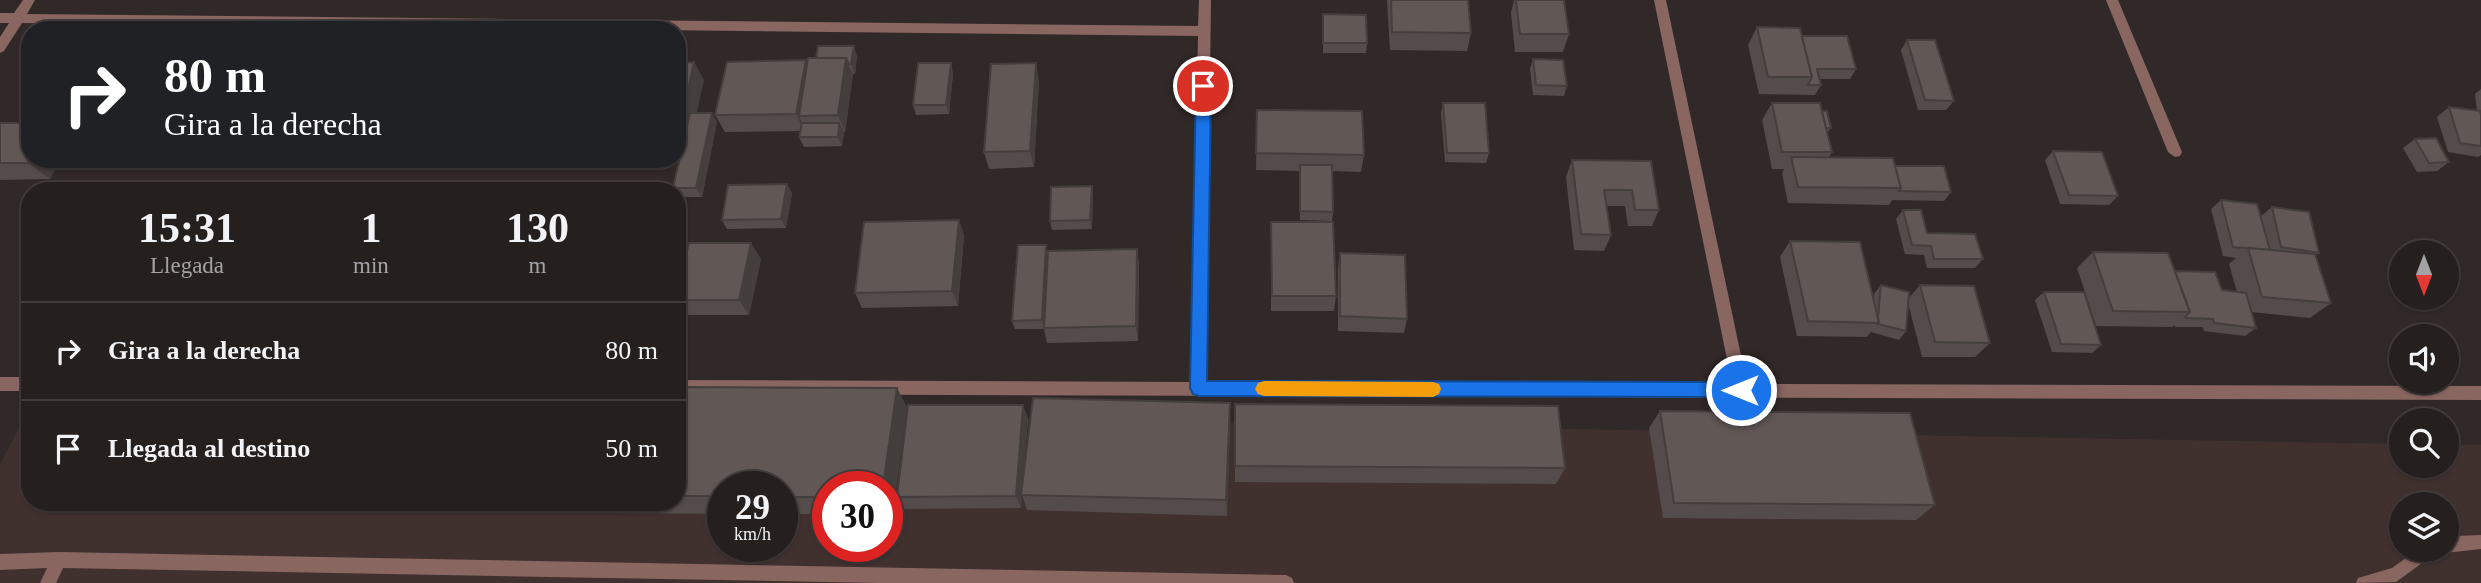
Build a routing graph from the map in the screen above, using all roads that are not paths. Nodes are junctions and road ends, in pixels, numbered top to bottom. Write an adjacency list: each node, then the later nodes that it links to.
1 (29, 0): 6 (street)
2 (1205, 0): 9 (street)
3 (1660, 0): 16 (street)
4 (2112, 0): 11 (street)
5 (0, 18): 6 (street)
6 (18, 18): 7 (street); 10 (street)
7 (292, 21)
8 (686, 25): 9 (street)
9 (1204, 31): 15 (street)
10 (0, 48)
11 (2175, 152)
12 (0, 384): 13 (street)
13 (21, 384)
14 (686, 387): 15 (street)
15 (1199, 388): 16 (street)
16 (1741, 390): 17 (street)
17 (2481, 393)
18 (2481, 542): 19 (street)
19 (2459, 543)
20 (59, 560): 21 (street); 24 (street); 25 (street)
21 (0, 562)
22 (2412, 562): 23 (street)
23 (2398, 578): 26 (street)
24 (48, 583)
25 (1286, 583)
26 (2364, 583)

